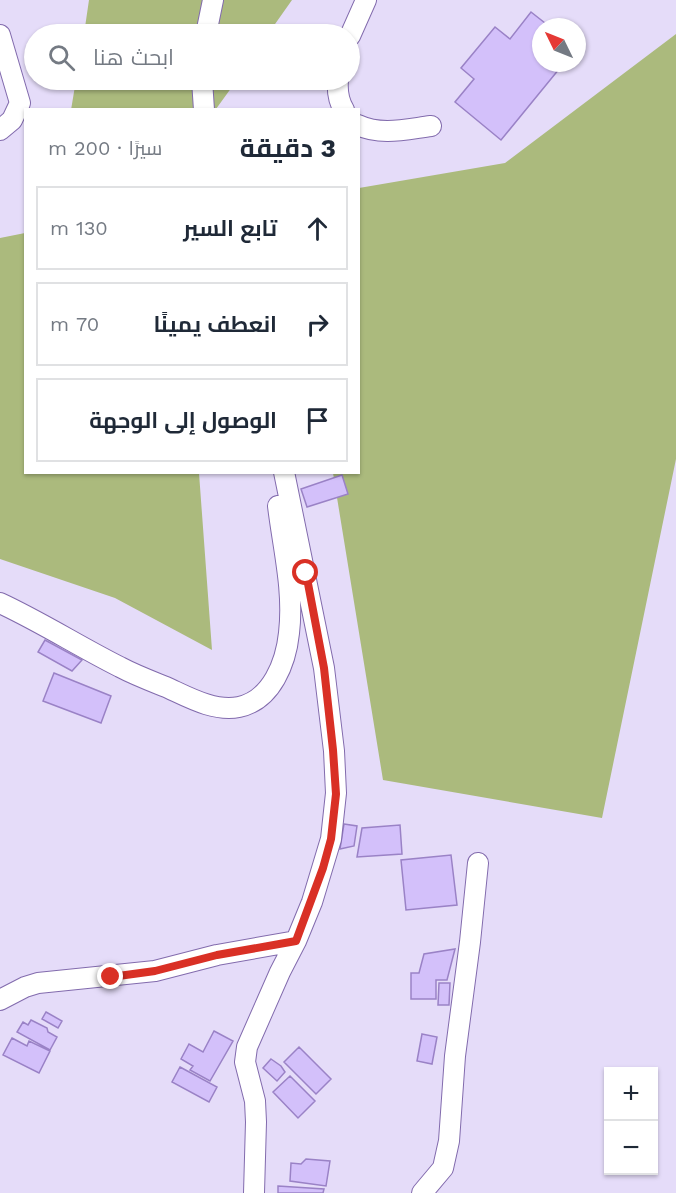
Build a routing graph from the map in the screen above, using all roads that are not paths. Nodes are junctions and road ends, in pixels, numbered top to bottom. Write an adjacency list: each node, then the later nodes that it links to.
1 (213, 0): 3 (street)
2 (366, 0): 4 (street)
3 (208, 24)
4 (355, 24)
5 (0, 34): 12 (street)
6 (203, 90): 8 (street)
7 (338, 90): 9 (street)
8 (204, 108)
9 (343, 108)
10 (360, 126): 11 (street)
11 (431, 126)
12 (0, 130)
13 (274, 474): 15 (street)
14 (284, 474): 17 (street)
15 (0, 603)
16 (478, 863): 20 (street)
17 (296, 941): 18 (street); 19 (street)
18 (0, 1000)
19 (254, 1193)
20 (422, 1193)

